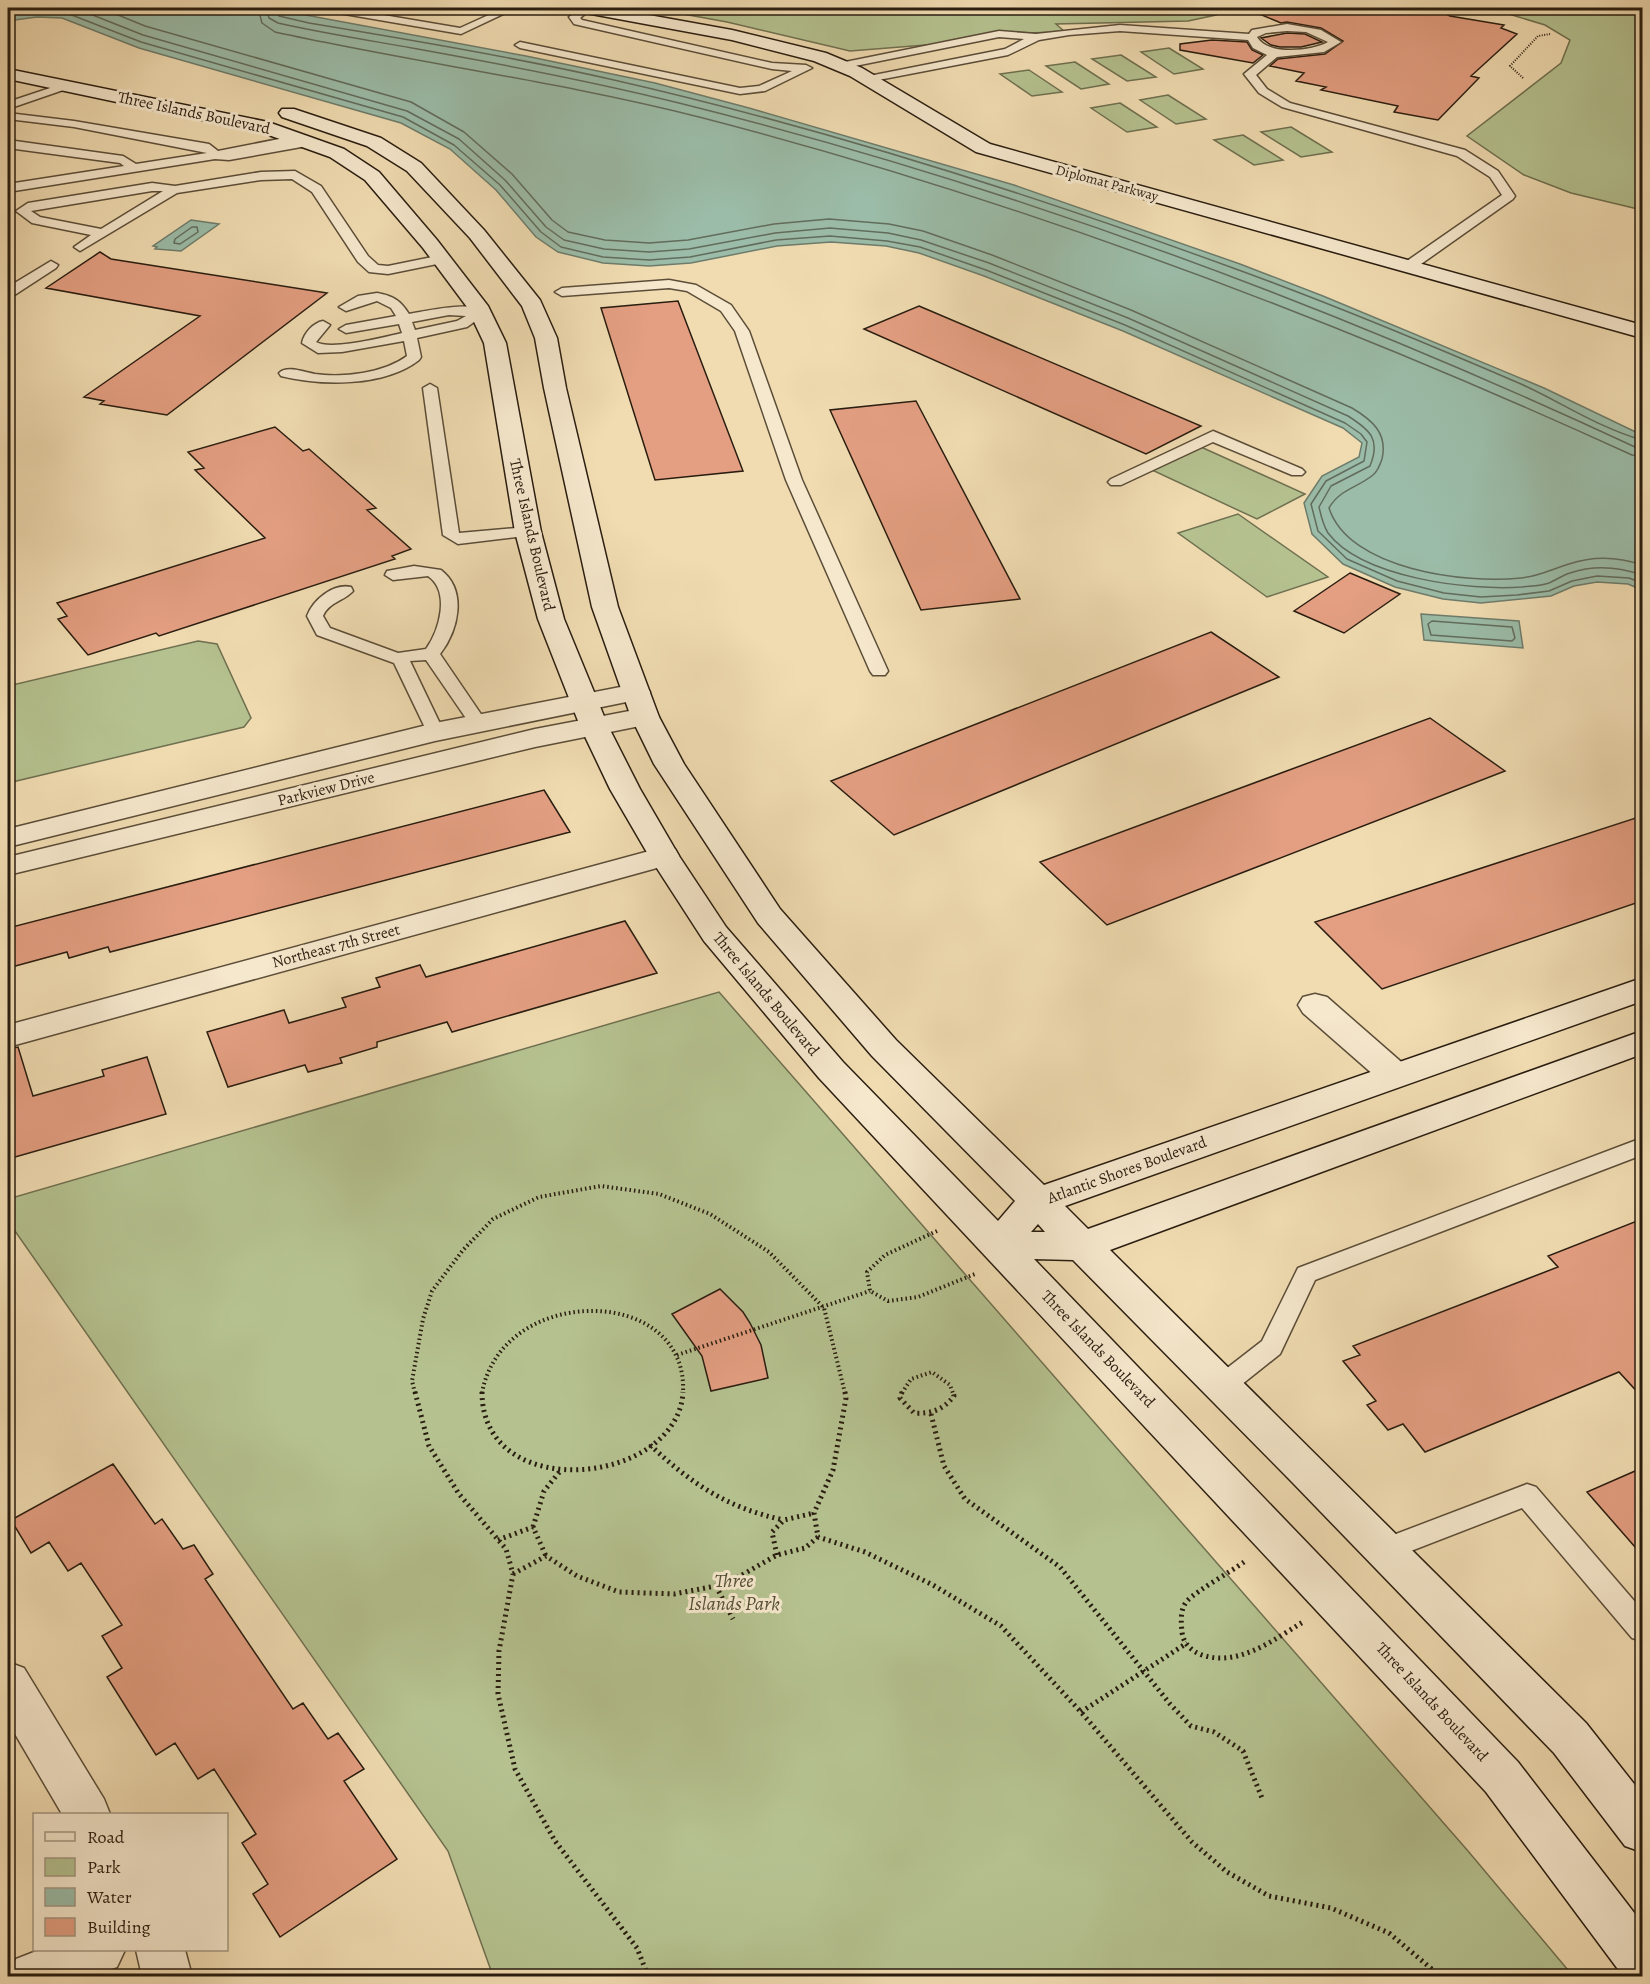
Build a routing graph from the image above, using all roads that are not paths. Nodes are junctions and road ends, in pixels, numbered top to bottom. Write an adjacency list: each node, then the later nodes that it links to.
1 (327, 8): 4 (lane)
2 (494, 8): 4 (lane)
3 (586, 8): 9 (street, Diplomat Parkway); 10 (lane)
4 (509, 9)
5 (1036, 37): 6 (lane); 9 (lane); 12 (lane)
6 (1252, 37): 8 (lane); 8 (lane)
7 (520, 45): 10 (lane)
8 (1274, 54): 31 (lane)
9 (834, 63): 10 (lane); 12 (street, Diplomat Parkway)
10 (806, 68)
11 (8, 74): 13 (street, Three Islands Boulevard)
12 (868, 79): 31 (street, Diplomat Parkway)
13 (42, 81): 14 (street, Three Islands Boulevard); 15 (lane)
14 (65, 86): 16 (lane); 19 (street, Three Islands Boulevard)
15 (8, 93)
16 (8, 106)
17 (268, 108): 29 (street, Three Islands Boulevard)
18 (8, 116): 21 (lane)
19 (303, 141): 21 (lane); 29 (street, Three Islands Boulevard)
20 (8, 144): 22 (lane)
21 (215, 156): 22 (lane)
22 (136, 168): 24 (lane)
23 (18, 175): 24 (lane)
24 (48, 182): 25 (lane)
25 (8, 188)
26 (173, 190): 27 (lane); 27 (lane); 29 (lane)
27 (103, 233): 28 (lane)
28 (80, 247)
29 (466, 255): 35 (street, Three Islands Boulevard); 35 (street, Three Islands Boulevard)
30 (51, 265): 33 (lane)
31 (1409, 266): 39 (street, Diplomat Parkway)
32 (562, 292): 50 (lane)
33 (8, 293)
34 (346, 307): 36 (lane)
35 (506, 309): 36 (lane); 40 (lane); 45 (street, Three Islands Boulevard); 51 (street, Three Islands Boulevard)
36 (406, 319): 38 (lane); 40 (lane)
37 (322, 325): 40 (lane)
38 (346, 329)
39 (1642, 332)
40 (411, 335): 41 (lane)
41 (286, 373)
42 (430, 388): 45 (lane)
43 (1297, 472): 44 (lane)
44 (1116, 482)
45 (528, 532): 52 (street, Three Islands Boulevard)
46 (393, 575): 48 (lane)
47 (345, 591): 49 (lane)
48 (431, 654): 49 (lane); 53 (lane)
49 (401, 660): 54 (lane)
50 (879, 671)
51 (640, 705): 52 (street, Parkview Drive); 64 (street, Three Islands Boulevard)
52 (589, 714): 53 (street, Parkview Drive); 56 (street, Three Islands Boulevard); 57 (street, Parkview Drive)
53 (478, 723): 54 (street, Parkview Drive)
54 (435, 732): 55 (street, Parkview Drive)
55 (8, 838)
56 (664, 856): 60 (street, Northeast 7th Street); 65 (street, Three Islands Boulevard)
57 (8, 866)
58 (1642, 989): 62 (street, Atlantic Shores Boulevard)
59 (1316, 1005): 62 (street)
60 (8, 1036)
61 (1642, 1042): 66 (street)
62 (1395, 1076): 64 (street, Atlantic Shores Boulevard)
63 (1642, 1146): 67 (lane)
64 (1036, 1202): 65 (street, Atlantic Shores Boulevard); 66 (street, Three Islands Boulevard)
65 (994, 1240): 66 (street); 75 (street, Three Islands Boulevard)
66 (1081, 1246): 67 (street, Three Islands Boulevard)
67 (1222, 1386): 68 (street, Three Islands Boulevard)
68 (1385, 1550): 69 (lane); 72 (street, Three Islands Boulevard)
69 (1642, 1629)
70 (8, 1682): 71 (street)
71 (86, 1813)
72 (1642, 1830)
73 (98, 1951): 76 (street)
74 (161, 1951): 77 (street)
75 (1642, 1962)
76 (33, 1977)
77 (167, 1977)

